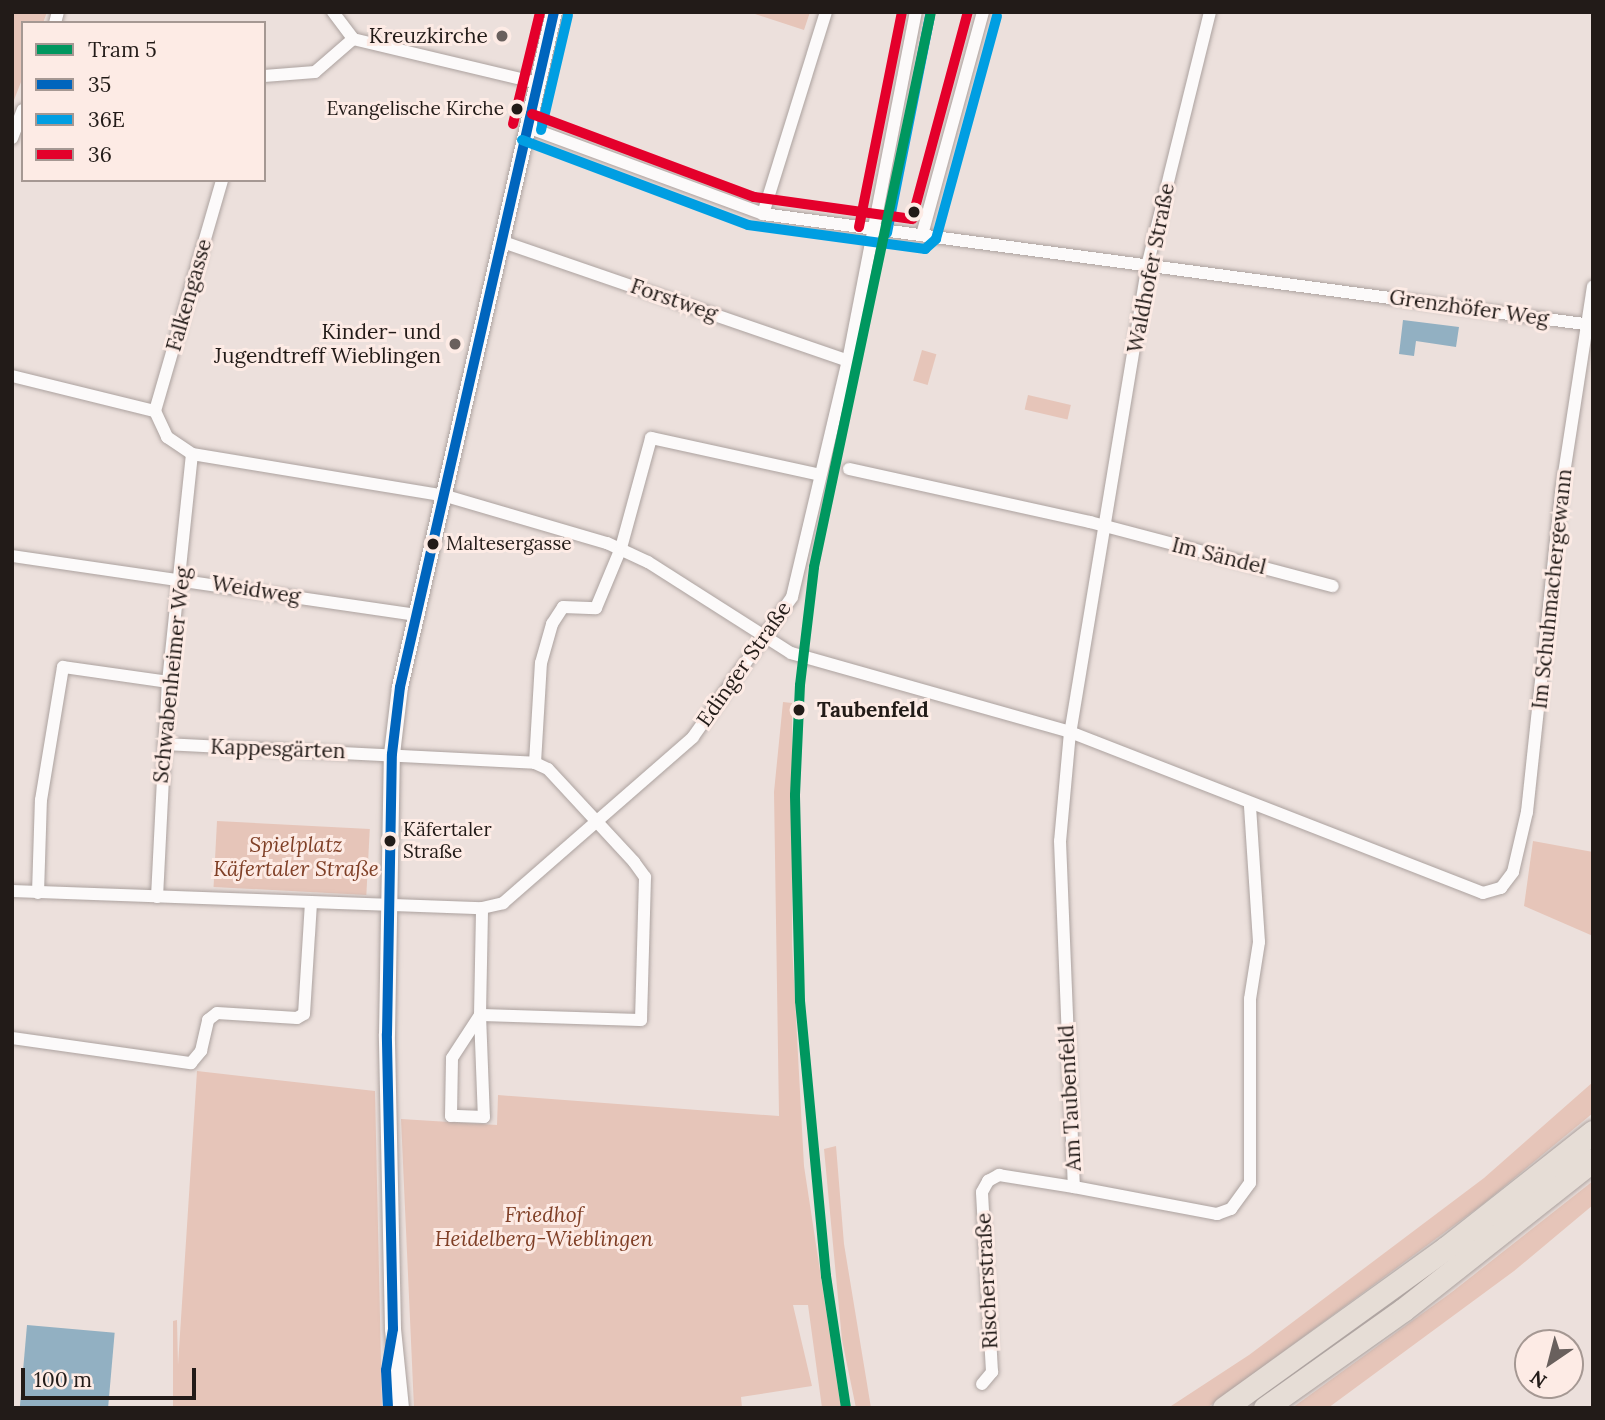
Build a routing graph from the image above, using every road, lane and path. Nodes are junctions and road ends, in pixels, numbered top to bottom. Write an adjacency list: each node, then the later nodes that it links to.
1 (333, 12): 7 (street)
2 (554, 12): 9 (street)
3 (826, 12): 14 (street)
4 (916, 12): 15 (street, Edinger Straße)
5 (983, 12): 16 (street)
6 (1210, 12): 18 (street, Waldhofer Straße)
7 (353, 39): 8 (street); 9 (street)
8 (266, 76)
9 (538, 83): 11 (street)
10 (21, 117): 12 (street)
11 (527, 127): 14 (street, Grenzhöfer Weg); 17 (street)
12 (16, 136)
13 (218, 182): 23 (street, Falkengasse)
14 (763, 214): 15 (street, Grenzhöfer Weg)
15 (873, 230): 16 (street, Grenzhöfer Weg); 21 (street, Edinger Straße)
16 (922, 235): 18 (street, Grenzhöfer Weg)
17 (500, 241): 21 (street, Forstweg); 27 (street)
18 (1148, 263): 20 (street, Grenzhöfer Weg); 28 (street, Waldhofer Straße)
19 (1593, 286): 20 (street, Im Schuhmachergewann)
20 (1589, 324): 40 (street, Im Schuhmachergewann)
21 (848, 361): 26 (street, Edinger Straße)
22 (12, 376): 23 (street)
23 (155, 411): 24 (street)
24 (192, 454): 27 (street); 31 (street, Schwabenheimer Weg)
25 (849, 469): 28 (street)
26 (820, 475): 29 (street); 34 (street, Edinger Straße)
27 (446, 496): 29 (street); 33 (street)
28 (1106, 527): 32 (street, Im Sändel); 36 (street, Waldhofer Straße)
29 (621, 548): 34 (street); 39 (street)
30 (12, 556): 31 (street, Weidweg)
31 (181, 579): 33 (street, Weidweg); 35 (street, Schwabenheimer Weg)
32 (1333, 586)
33 (416, 615): 38 (street)
34 (764, 640): 36 (street); 41 (street, Edinger Straße)
35 (168, 682): 37 (street, Schwabenheimer Weg); 43 (street)
36 (1070, 732): 40 (street); 52 (street, Am Taubenfeld)
37 (164, 744): 38 (street, Kappesgärten); 44 (street, Schwabenheimer Weg)
38 (392, 754): 39 (street, Kappesgärten); 46 (street)
39 (535, 763): 41 (street)
40 (1250, 805): 52 (street, Am Taubenfeld)
41 (598, 823): 47 (street, Edinger Straße); 48 (street)
42 (12, 891): 43 (street)
43 (38, 893): 44 (street)
44 (157, 897): 45 (street)
45 (311, 903): 46 (street); 49 (street)
46 (387, 905): 47 (street, Edinger Straße); 54 (street)
47 (482, 908): 48 (street)
48 (480, 1015): 48 (street)
49 (12, 1038)
50 (1593, 1132): 55 (highway)
51 (1593, 1160): 56 (highway)
52 (1074, 1188): 53 (street, Rischerstraße)
53 (982, 1384)
54 (401, 1408)
55 (1224, 1408)
56 (1265, 1408)

